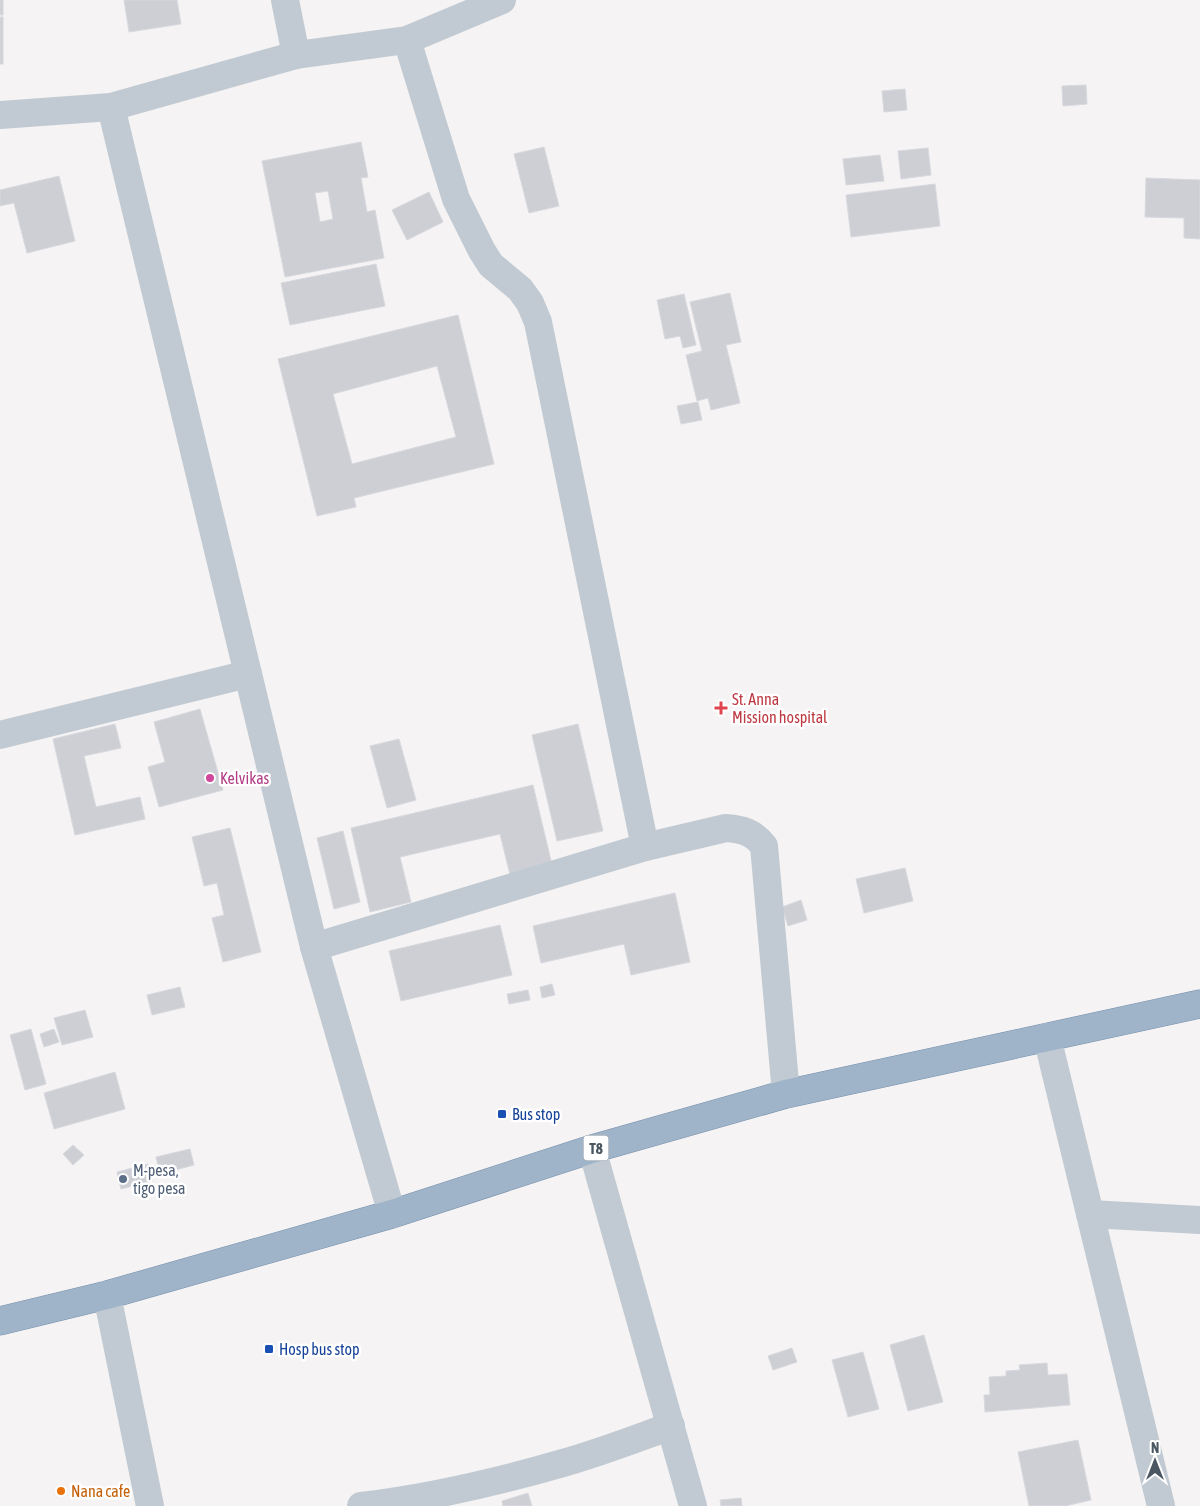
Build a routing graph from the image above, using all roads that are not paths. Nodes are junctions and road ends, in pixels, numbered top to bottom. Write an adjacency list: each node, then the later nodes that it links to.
1 (285, 0): 4 (street)
2 (502, 0): 3 (street)
3 (407, 40): 4 (street); 9 (street)
4 (296, 55): 5 (street)
5 (111, 108): 6 (street); 7 (street)
6 (0, 114)
7 (248, 674): 8 (street); 10 (street)
8 (0, 735)
9 (645, 847): 10 (street); 13 (street)
10 (314, 947): 15 (street)
11 (1200, 1004): 12 (highway, T8)
12 (1046, 1036): 13 (highway, T8); 16 (street)
13 (786, 1094): 14 (highway, T8)
14 (592, 1149): 15 (highway, T8); 20 (street)
15 (392, 1214): 18 (highway, T8)
16 (1090, 1214): 17 (street); 24 (street)
17 (1200, 1220)
18 (107, 1296): 19 (highway, T8); 21 (street)
19 (0, 1321)
20 (671, 1426): 22 (street); 23 (street)
21 (150, 1506)
22 (361, 1506)
23 (693, 1506)
24 (1161, 1506)

